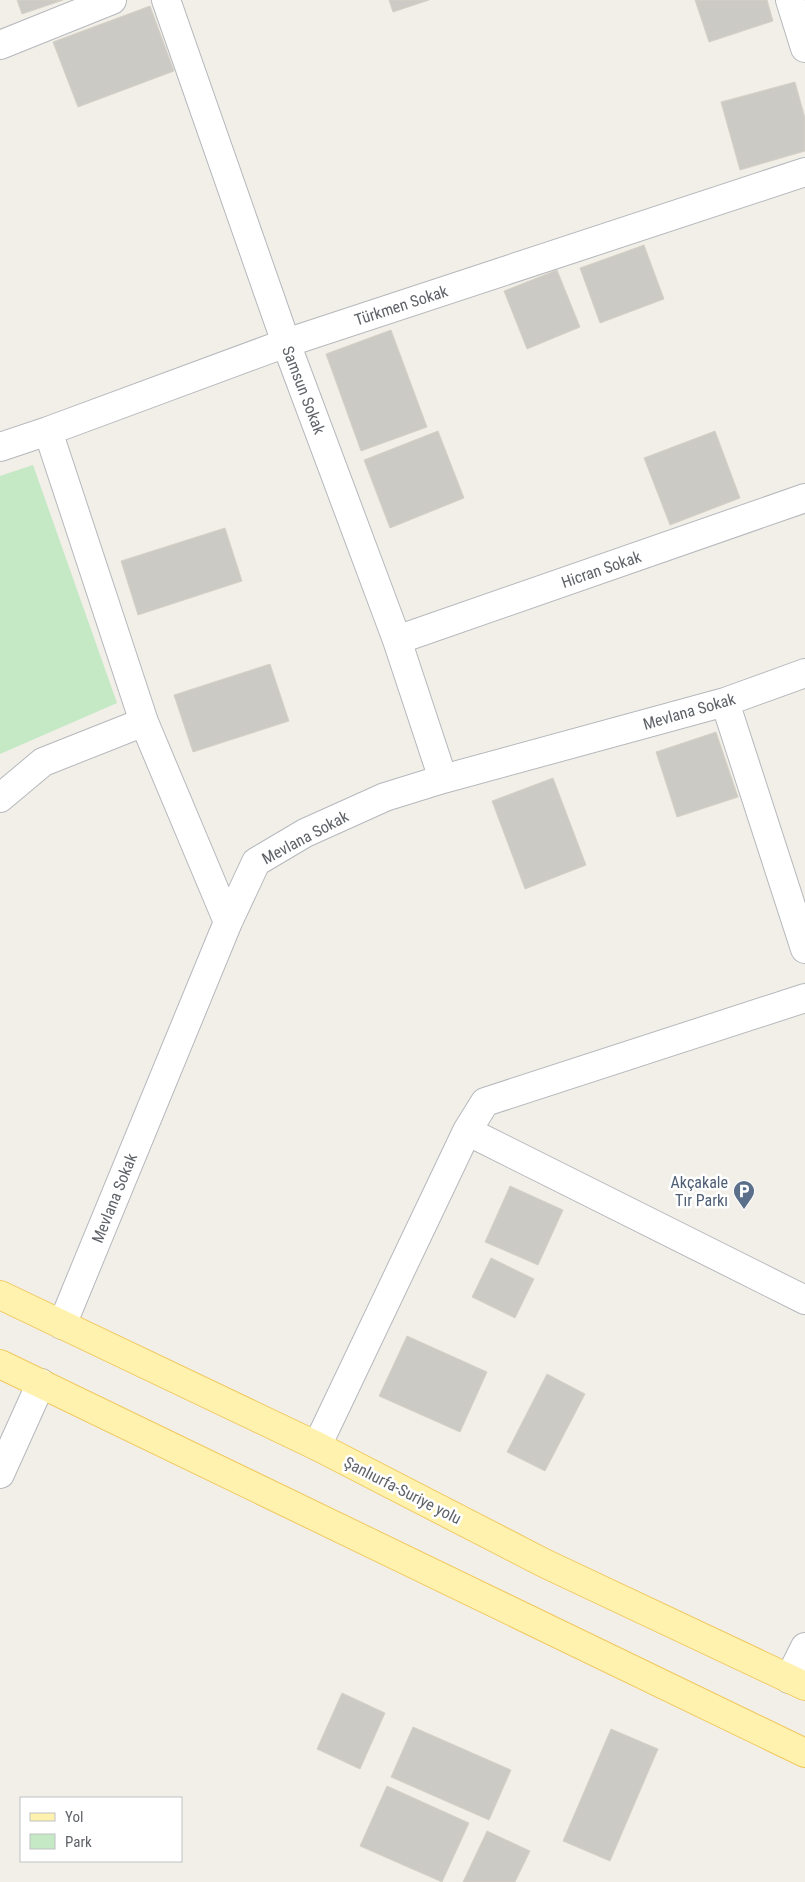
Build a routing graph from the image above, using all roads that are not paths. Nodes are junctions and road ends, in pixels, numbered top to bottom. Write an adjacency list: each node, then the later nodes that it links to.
1 (112, 0): 4 (street)
2 (166, 0): 7 (street, Samsun Sokak)
3 (790, 0): 5 (street)
4 (0, 45)
5 (805, 48)
6 (805, 172): 7 (street, Türkmen Sokak)
7 (286, 343): 8 (street, Türkmen Sokak); 11 (street, Samsun Sokak)
8 (48, 431): 9 (street, Türkmen Sokak); 14 (street)
9 (0, 447)
10 (805, 498): 11 (street, Hicran Sokak)
11 (397, 640): 15 (street, Samsun Sokak)
12 (805, 673): 13 (street, Mevlana Sokak)
13 (725, 702): 15 (street, Mevlana Sokak); 18 (street)
14 (144, 722): 16 (street); 17 (street)
15 (443, 779): 17 (street, Mevlana Sokak)
16 (0, 798)
17 (228, 922): 23 (street, Mevlana Sokak)
18 (805, 949)
19 (805, 998): 20 (street)
20 (467, 1131): 22 (street); 26 (street)
21 (0, 1295): 23 (main road, Şanlıurfa-Suriye yolu)
22 (805, 1300)
23 (62, 1325): 26 (main road, Şanlıurfa-Suriye yolu)
24 (0, 1364): 25 (main road)
25 (41, 1383): 27 (street); 30 (main road)
26 (317, 1446): 29 (main road, Şanlıurfa-Suriye yolu)
27 (0, 1474)
28 (805, 1647): 29 (street)
29 (797, 1682)
30 (805, 1753)

